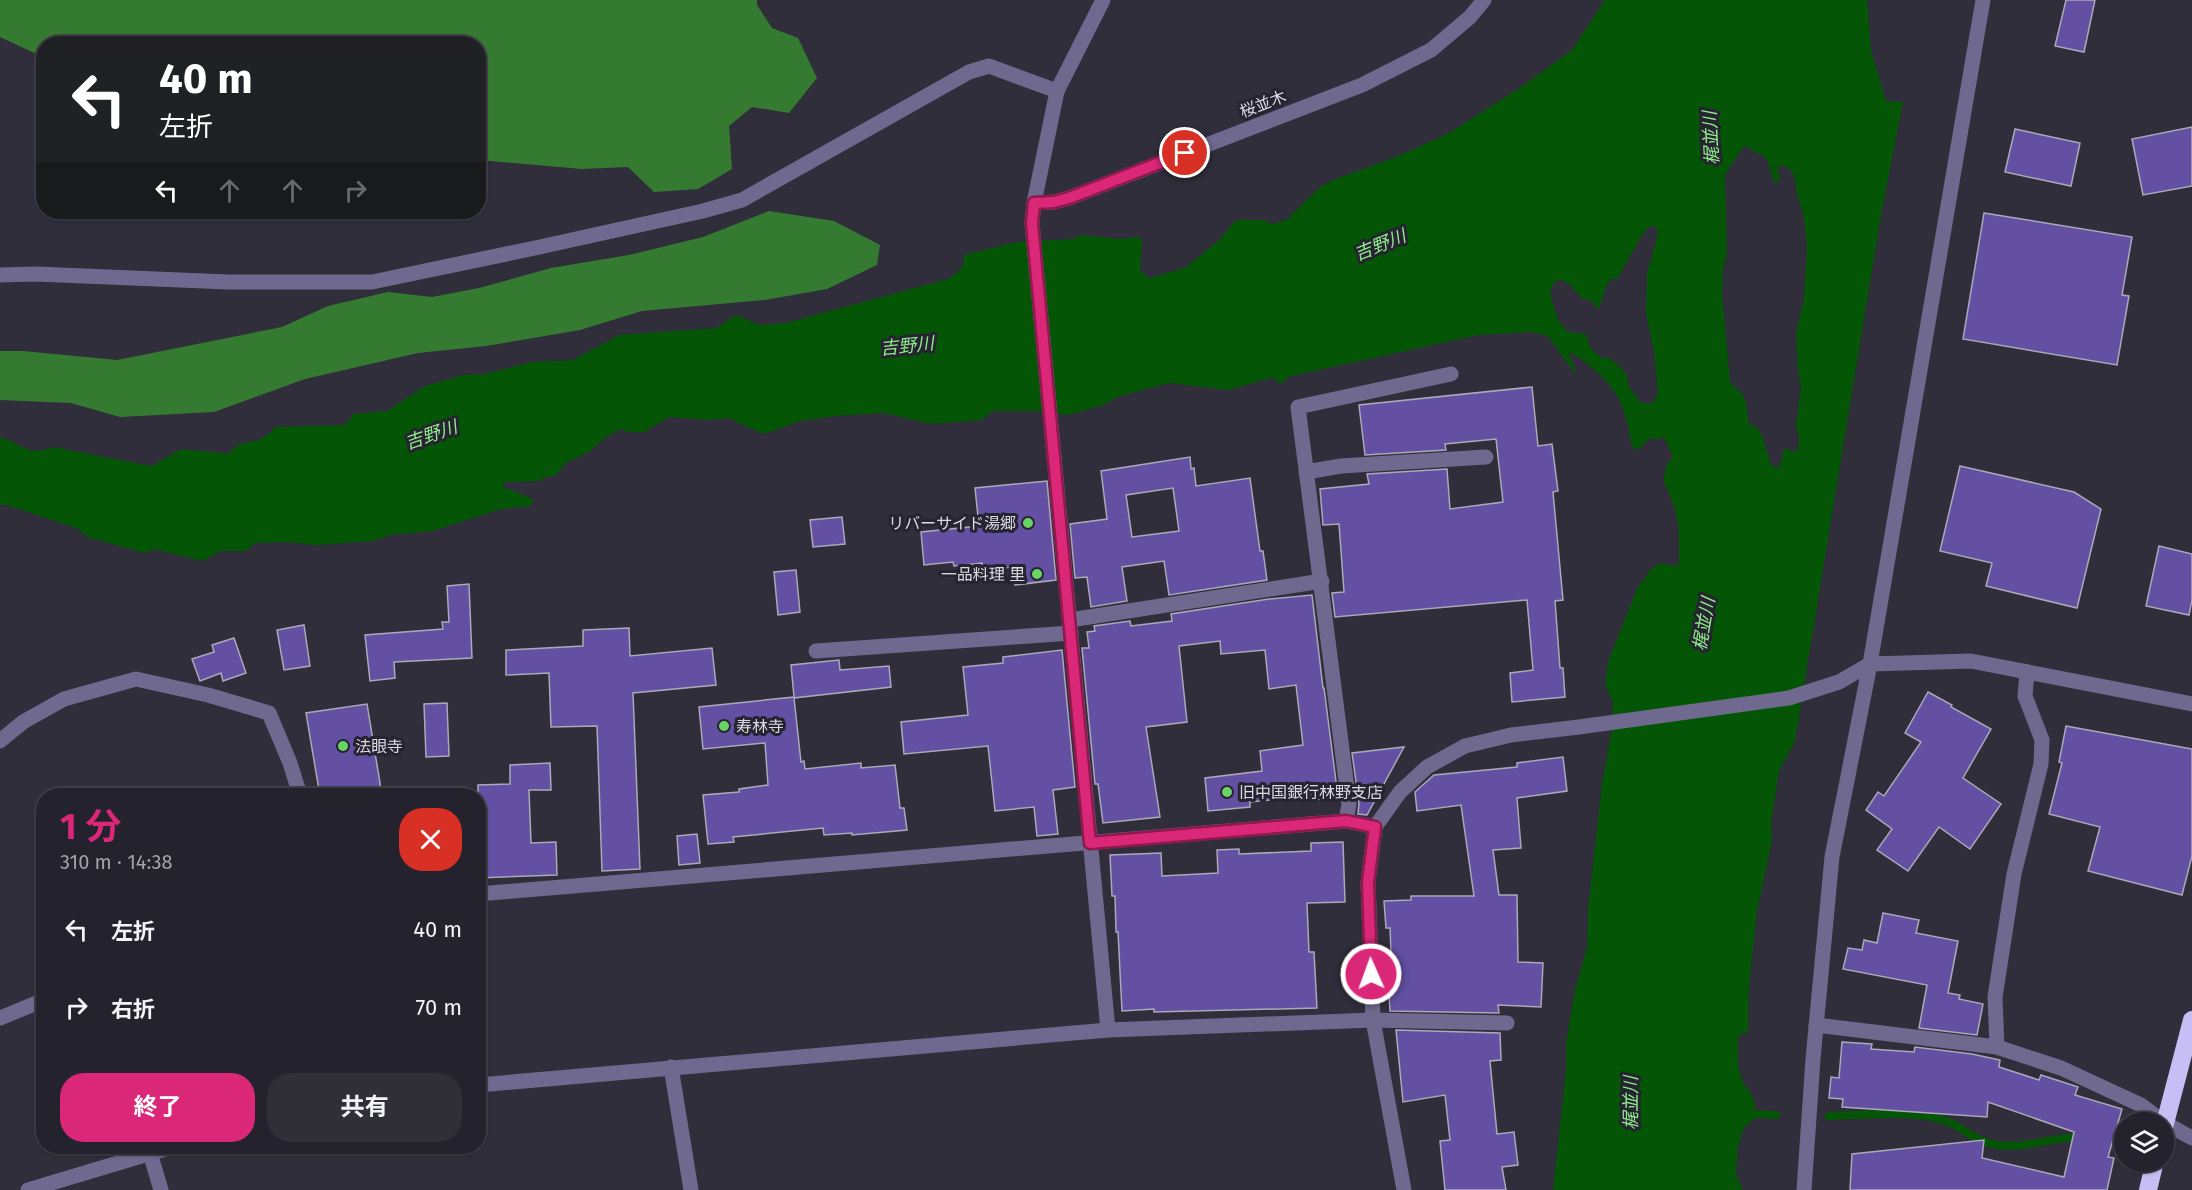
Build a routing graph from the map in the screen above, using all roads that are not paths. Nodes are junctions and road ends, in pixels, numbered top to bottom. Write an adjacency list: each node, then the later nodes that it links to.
1 (1103, 0): 4 (street)
2 (1484, 0): 5 (street, 桜並木)
3 (1983, 0): 13 (street)
4 (1057, 91): 5 (street); 6 (street)
5 (1034, 203): 11 (street)
6 (0, 274)
7 (1451, 374): 9 (street)
8 (1486, 457): 9 (street)
9 (1306, 472): 10 (street)
10 (1322, 581): 11 (street); 18 (street)
11 (1070, 627): 12 (street); 20 (street)
12 (816, 651)
13 (1870, 664): 14 (street); 19 (street); 27 (street)
14 (2027, 672): 15 (street); 29 (street)
15 (2192, 704)
16 (0, 741): 17 (street)
17 (298, 788)
18 (1346, 821): 19 (street); 20 (street)
19 (1375, 827): 24 (street)
20 (1090, 843): 21 (street); 28 (street)
21 (486, 893)
22 (36, 1003): 23 (street)
23 (0, 1018)
24 (1373, 1020): 26 (street); 28 (street); 42 (street)
25 (2192, 1020): 33 (highway)
26 (1507, 1023)
27 (1815, 1025): 29 (street); 43 (street)
28 (1108, 1030): 30 (street)
29 (1997, 1047): 32 (street)
30 (671, 1067): 31 (street); 41 (street)
31 (486, 1084)
32 (2148, 1112)
33 (2168, 1112)
34 (2174, 1131): 35 (street)
35 (2192, 1138)
36 (147, 1154): 39 (street)
37 (150, 1154): 40 (street)
38 (2153, 1172): 44 (highway)
39 (28, 1190)
40 (161, 1190)
41 (691, 1190)
42 (1404, 1190)
43 (1804, 1190)
44 (2148, 1190)

